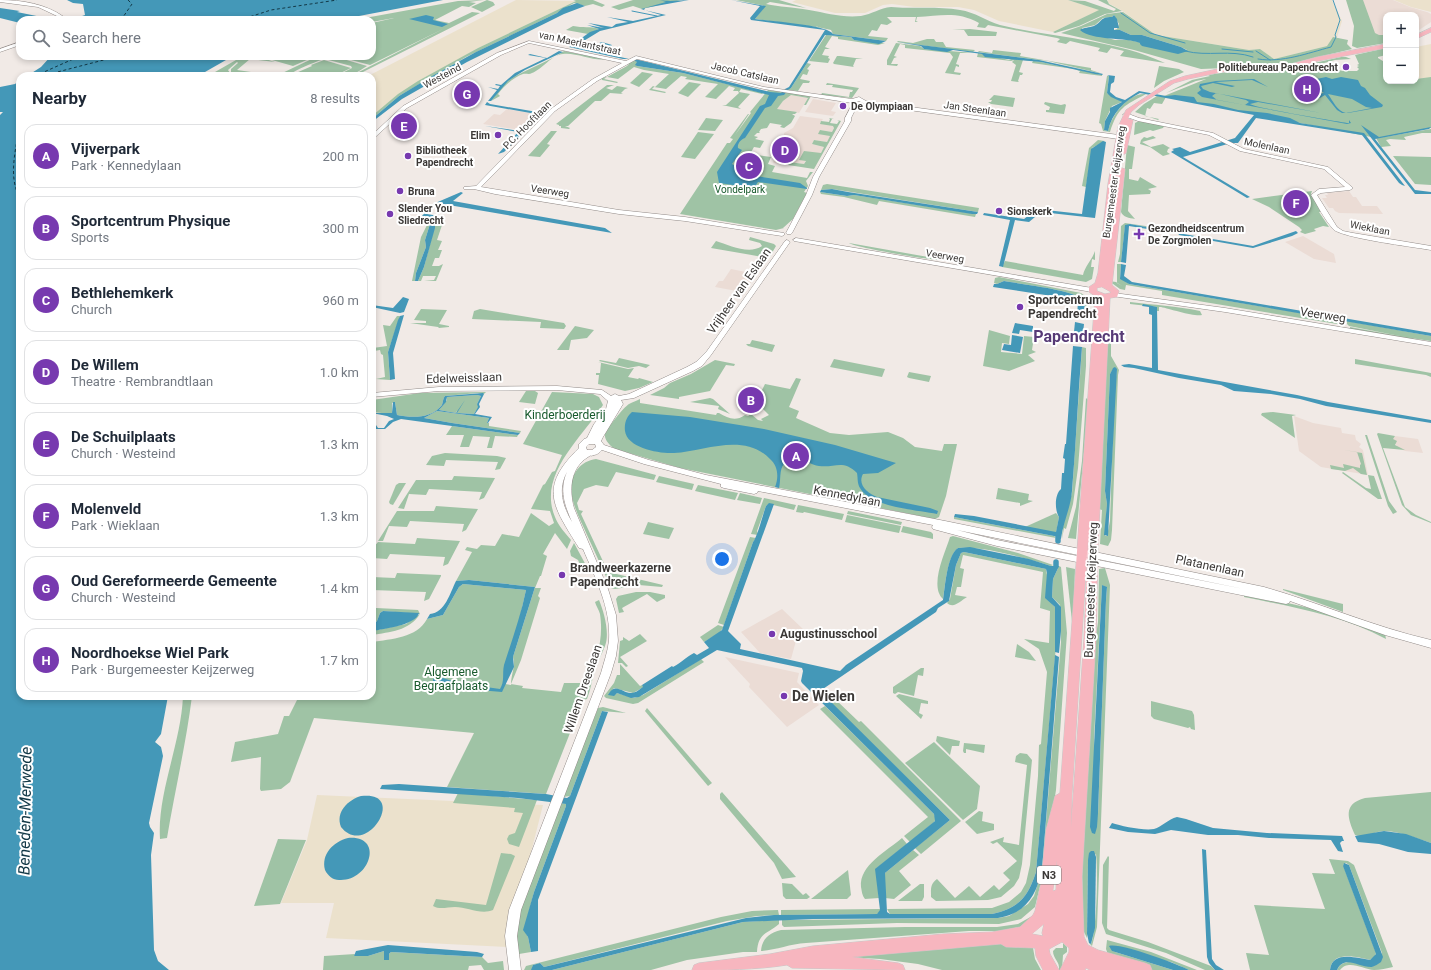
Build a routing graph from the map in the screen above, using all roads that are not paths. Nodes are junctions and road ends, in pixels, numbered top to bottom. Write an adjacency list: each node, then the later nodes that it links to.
1 (0, 1): 2 (street)
2 (57, 16)
3 (1430, 32): 4 (main road)
4 (1419, 38)
5 (530, 42): 9 (street, van Maerlantstraat); 12 (street, Westeind)
6 (16, 44): 8 (street)
7 (1383, 48): 11 (main road, Burgemeester Keijzerweg)
8 (0, 51)
9 (631, 59): 10 (street, Jacob Catslaan); 15 (street, P.C. Hooftlaan)
10 (858, 103): 13 (street, Jan Steenlaan); 18 (street)
11 (1129, 116): 13 (main road, Burgemeester Keijzerweg); 16 (street, Molenlaan)
12 (376, 134)
13 (1121, 138): 21 (main road, Burgemeester Keijzerweg)
14 (466, 188): 15 (street, Veerweg)
15 (477, 188): 17 (street, Veerweg)
16 (1350, 188): 20 (street, Wieklaan)
17 (781, 236): 18 (street); 19 (street)
18 (794, 236): 19 (street); 21 (street, Veerweg)
19 (787, 242): 24 (street, Vrijheer van Eslaan)
20 (1431, 248)
21 (1103, 291): 22 (street, Veerweg); 27 (main road, Burgemeester Keijzerweg)
22 (1431, 344)
23 (376, 395): 24 (street, Edelweisslaan)
24 (615, 399): 25 (street)
25 (596, 445): 26 (street); 26 (street, Willem Dreeslaan); 27 (street, Kennedylaan)
26 (585, 452): 35 (street, Willem Dreeslaan)
27 (1086, 557): 28 (street, Platanenlaan); 29 (main road, Burgemeester Keijzerweg); 30 (main road, Burgemeester Keijzerweg)
28 (1431, 644)
29 (1066, 794): 31 (main road, Burgemeester Keijzerweg); 32 (main road, N3)
30 (1075, 883): 31 (main road, Burgemeester Keijzerweg); 33 (main road, Burgemeester Keijzerweg)
31 (1054, 936): 32 (main road, N3); 33 (main road); 38 (main road); 39 (main road)
32 (992, 939): 34 (main road, N3)
33 (1079, 958): 40 (main road); 41 (main road); 42 (main road)
34 (771, 961): 36 (main road, N3); 37 (main road, N3)
35 (514, 967)
36 (699, 970)
37 (898, 970)
38 (1044, 970)
39 (1052, 970)
40 (1067, 970)
41 (1109, 970)
42 (1145, 970)

